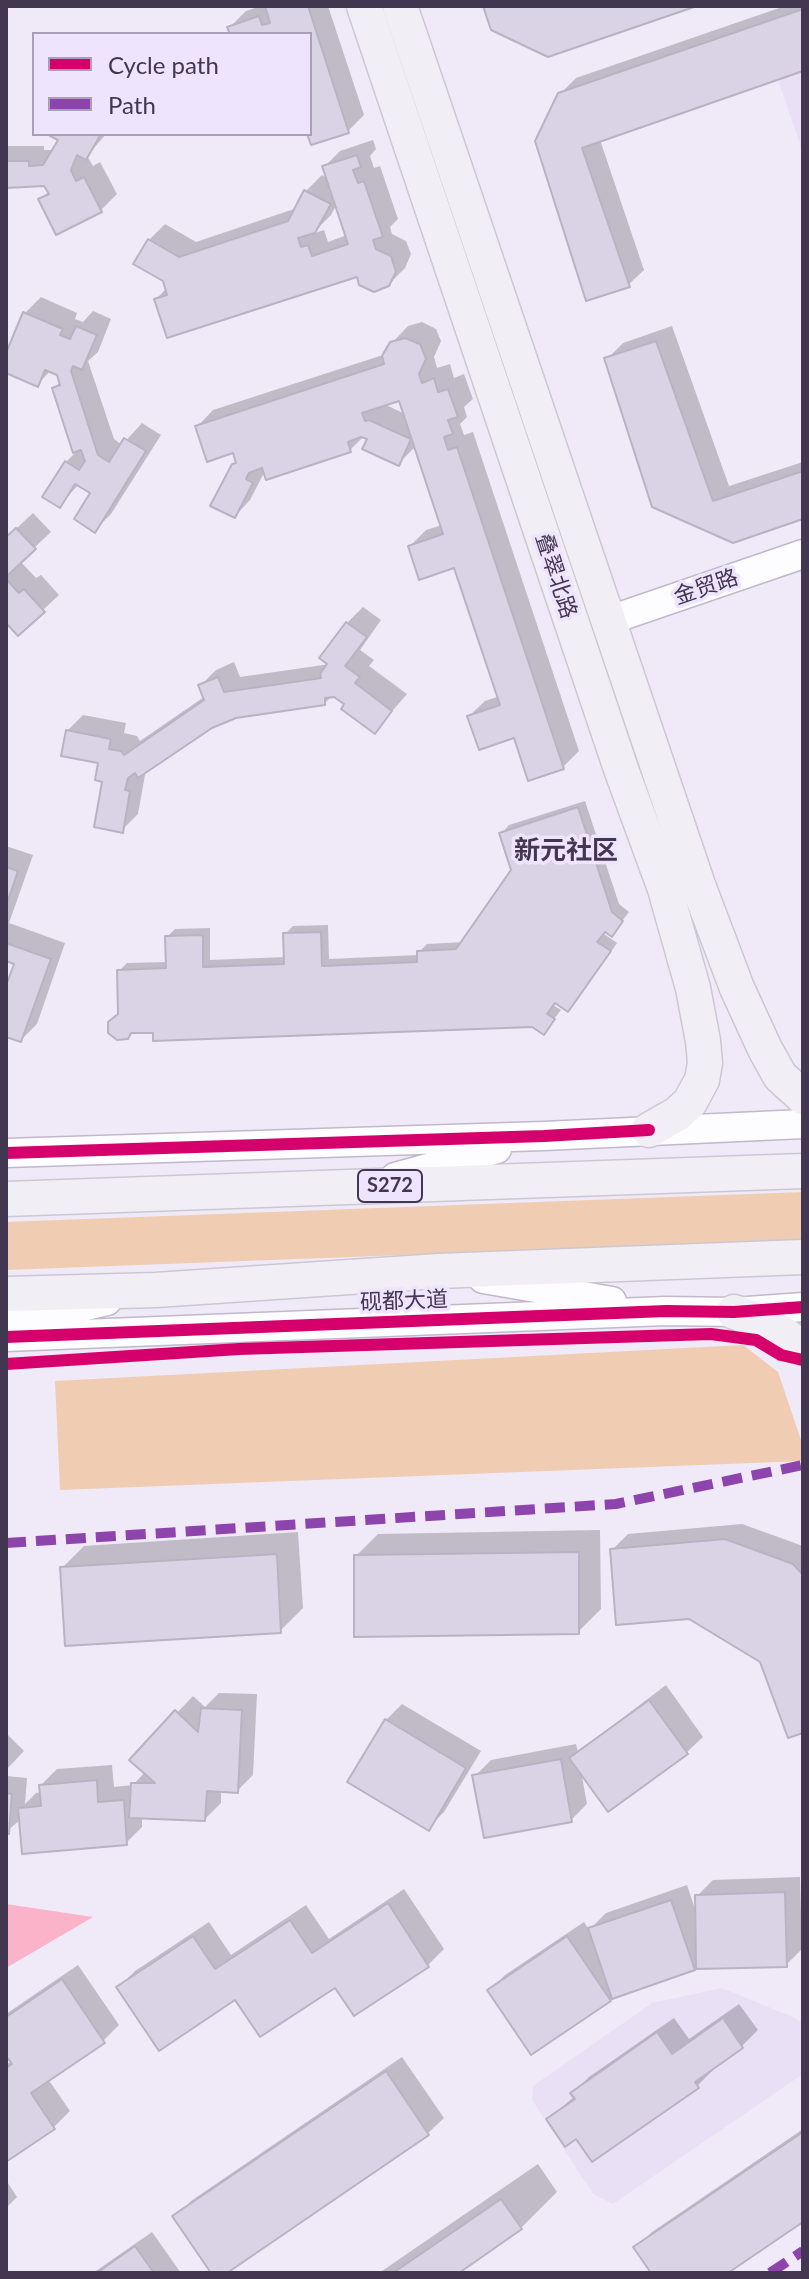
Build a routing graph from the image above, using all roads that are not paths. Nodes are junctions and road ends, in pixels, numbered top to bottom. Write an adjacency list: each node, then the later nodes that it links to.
1 (364, 6): 5 (main road, 叠翠北路)
2 (400, 6): 4 (main road, 叠翠北路)
3 (803, 554): 4 (street, 金贸路)
4 (610, 620): 6 (main road, 叠翠北路)
5 (693, 988): 6 (main road); 9 (main road, 叠翠北路)
6 (737, 988): 7 (main road, 叠翠北路)
7 (803, 1097)
8 (803, 1124): 9 (street)
9 (649, 1130): 10 (street)
10 (544, 1136): 11 (street); 13 (street)
11 (6, 1153)
12 (803, 1171): 13 (main road, S272)
13 (358, 1187): 14 (main road, S272)
14 (6, 1199)
15 (803, 1257): 16 (main road, 砚都大道)
16 (439, 1271): 17 (main road, 砚都大道); 20 (street)
17 (156, 1290): 18 (main road, 砚都大道); 22 (street)
18 (6, 1294)
19 (803, 1307): 21 (street, 砚都大道)
20 (666, 1311): 21 (street, 砚都大道); 23 (street, 砚都大道)
21 (734, 1312): 24 (main road)
22 (6, 1324)
23 (6, 1337)
24 (803, 1348)

